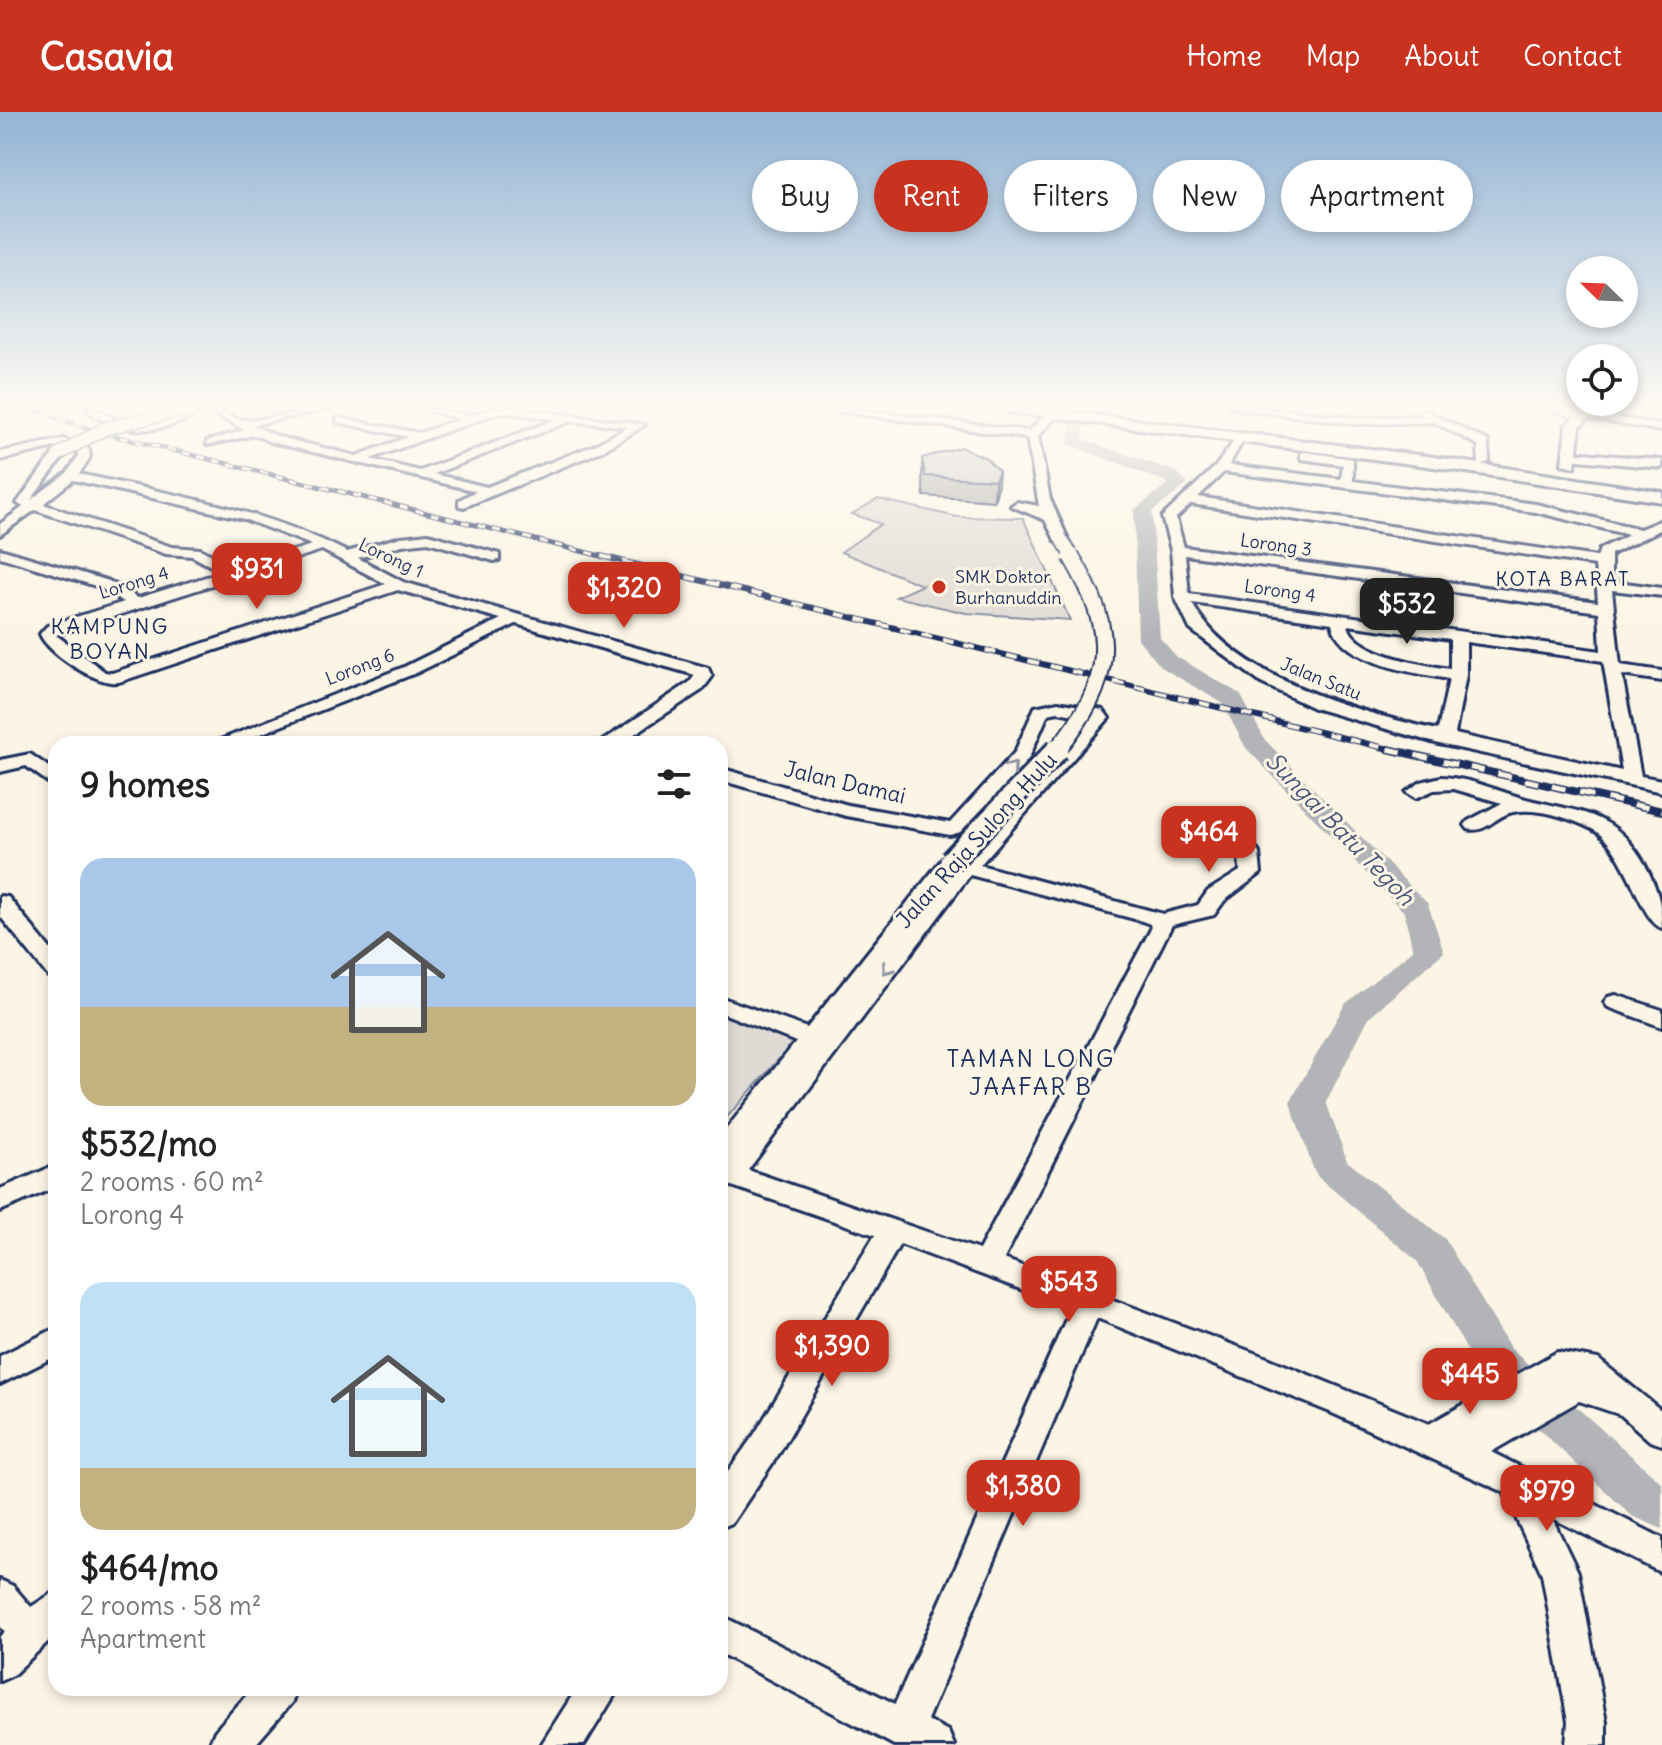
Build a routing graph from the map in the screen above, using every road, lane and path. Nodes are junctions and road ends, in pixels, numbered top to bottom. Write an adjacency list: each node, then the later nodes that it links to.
1 (39, 484): 23 (street)
2 (61, 484): 21 (street)
3 (107, 484): 27 (street, Lorong 1)
4 (460, 484): 16 (street)
5 (501, 484): 16 (street)
6 (1038, 484): 17 (street)
7 (1049, 484): 17 (street)
8 (1202, 484): 19 (street, Jalan Satu)
9 (1339, 484): 26 (street)
10 (1611, 484): 14 (main road)
11 (1612, 484): 14 (main road)
12 (1634, 484): 14 (main road)
13 (1639, 484): 15 (main road)
14 (1617, 485): 18 (main road)
15 (1662, 489)
16 (486, 490): 20 (street)
17 (1039, 492): 22 (street, Jalan Raja Sulong Hulu); 22 (street)
18 (1662, 497)
19 (1185, 499): 28 (street, Jalan Satu); 32 (street)
20 (464, 503)
21 (36, 506): 25 (street); 33 (street)
22 (1049, 517): 58 (street, Jalan Raja Sulong Hulu, bridge)
23 (0, 521)
24 (1662, 524): 26 (street)
25 (0, 531)
26 (1638, 533): 32 (street)
27 (325, 545): 30 (street, Lorong 1); 33 (street, Lorong 4)
28 (1178, 550): 37 (street, Jalan Satu); 39 (street, Lorong 3)
29 (0, 553): 38 (street)
30 (346, 557): 31 (street); 34 (street, Lorong 1)
31 (494, 557)
32 (1602, 562): 35 (street)
33 (235, 573): 38 (street, Lorong 4)
34 (398, 585): 38 (street, Lorong 4); 41 (street, Lorong 1)
35 (1604, 585): 36 (street); 39 (street)
36 (1662, 592)
37 (1182, 597): 40 (street, Lorong 4); 48 (street, Jalan Satu)
38 (136, 603)
39 (1606, 608): 43 (street)
40 (1339, 619): 42 (street, Lorong 4); 44 (street)
41 (512, 620): 46 (street, Lorong 6); 47 (street, Lorong 1)
42 (1458, 636): 43 (street, Lorong 4); 44 (street)
43 (1612, 663): 45 (street, Lorong 4); 52 (street)
44 (1458, 675): 48 (street)
45 (1662, 676)
46 (240, 736)
47 (623, 736)
48 (1445, 740): 52 (street, Jalan Satu)
49 (0, 766): 50 (street)
50 (48, 775)
51 (728, 776): 58 (street, Jalan Damai, one-way to 58)
52 (1633, 781): 53 (street, Jalan Satu)
53 (1662, 786)
54 (1416, 792): 55 (street)
55 (1534, 806): 57 (street); 61 (street)
56 (1227, 816): 60 (street)
57 (1475, 825)
58 (958, 864): 60 (street); 66 (street, Jalan Raja Sulong Hulu); 68 (street, one-way to 68)
59 (0, 902): 62 (street)
60 (1161, 921): 73 (street)
61 (1662, 921)
62 (48, 961)
63 (1616, 1002): 65 (street)
64 (728, 1007): 66 (street)
65 (1662, 1019)
66 (810, 1038): 67 (street, Jalan Raja Sulong Hulu)
67 (728, 1160)
68 (728, 1161)
69 (728, 1169): 72 (street)
70 (48, 1179): 71 (street)
71 (0, 1201)
72 (892, 1232): 73 (street); 80 (street)
73 (986, 1265): 74 (street)
74 (1088, 1303): 78 (street); 88 (street)
75 (48, 1345): 76 (street)
76 (0, 1371)
77 (1662, 1431): 78 (street)
78 (1446, 1446): 79 (street)
79 (1518, 1486): 81 (street); 91 (street)
80 (728, 1500)
81 (1662, 1556)
82 (0, 1598): 83 (street)
83 (43, 1621): 85 (street)
84 (728, 1637): 88 (street)
85 (0, 1662)
86 (271, 1696): 89 (street)
87 (595, 1696): 90 (street)
88 (923, 1740)
89 (229, 1745)
90 (561, 1745)
91 (1586, 1745)

